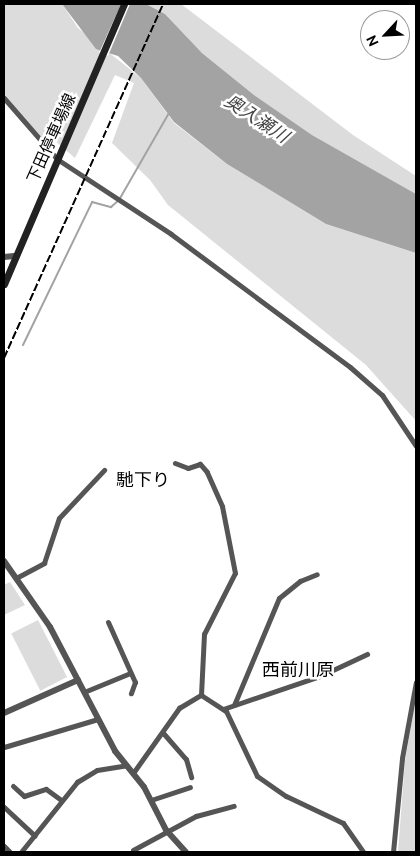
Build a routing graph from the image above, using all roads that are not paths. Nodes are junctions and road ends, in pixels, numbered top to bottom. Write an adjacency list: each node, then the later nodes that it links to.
1 (124, 4): 3 (main road, 下田停車場線)
2 (4, 98): 3 (street)
3 (58, 157): 4 (main road, 下田停車場線); 7 (street)
4 (14, 256): 5 (street); 6 (main road, 下田停車場線)
5 (4, 257)
6 (4, 284)
7 (416, 446)
8 (176, 463): 20 (street)
9 (104, 470): 12 (street)
10 (4, 561): 12 (street)
11 (317, 574): 21 (street)
12 (16, 578): 16 (street)
13 (108, 622): 15 (street)
14 (367, 654): 21 (street)
15 (130, 673): 18 (street); 19 (street)
16 (78, 680): 18 (street); 23 (street)
17 (416, 682): 44 (street)
18 (84, 692): 24 (street)
19 (132, 692)
20 (201, 695): 22 (street); 25 (street)
21 (234, 705): 22 (street)
22 (223, 709): 43 (street)
23 (4, 713)
24 (98, 719): 26 (street); 27 (street)
25 (164, 734): 28 (street); 29 (street)
26 (4, 747)
27 (127, 765): 28 (street); 32 (street)
28 (134, 773): 33 (street)
29 (191, 777)
30 (13, 786): 32 (street)
31 (190, 787): 33 (street)
32 (60, 799): 37 (street)
33 (151, 800): 36 (street)
34 (234, 806): 36 (street)
35 (4, 807): 37 (street)
36 (166, 830): 39 (street); 42 (street)
37 (35, 836): 41 (street)
38 (4, 846): 40 (street)
39 (132, 850)
40 (10, 852)
41 (21, 852)
42 (186, 852)
43 (363, 852)
44 (393, 852)

